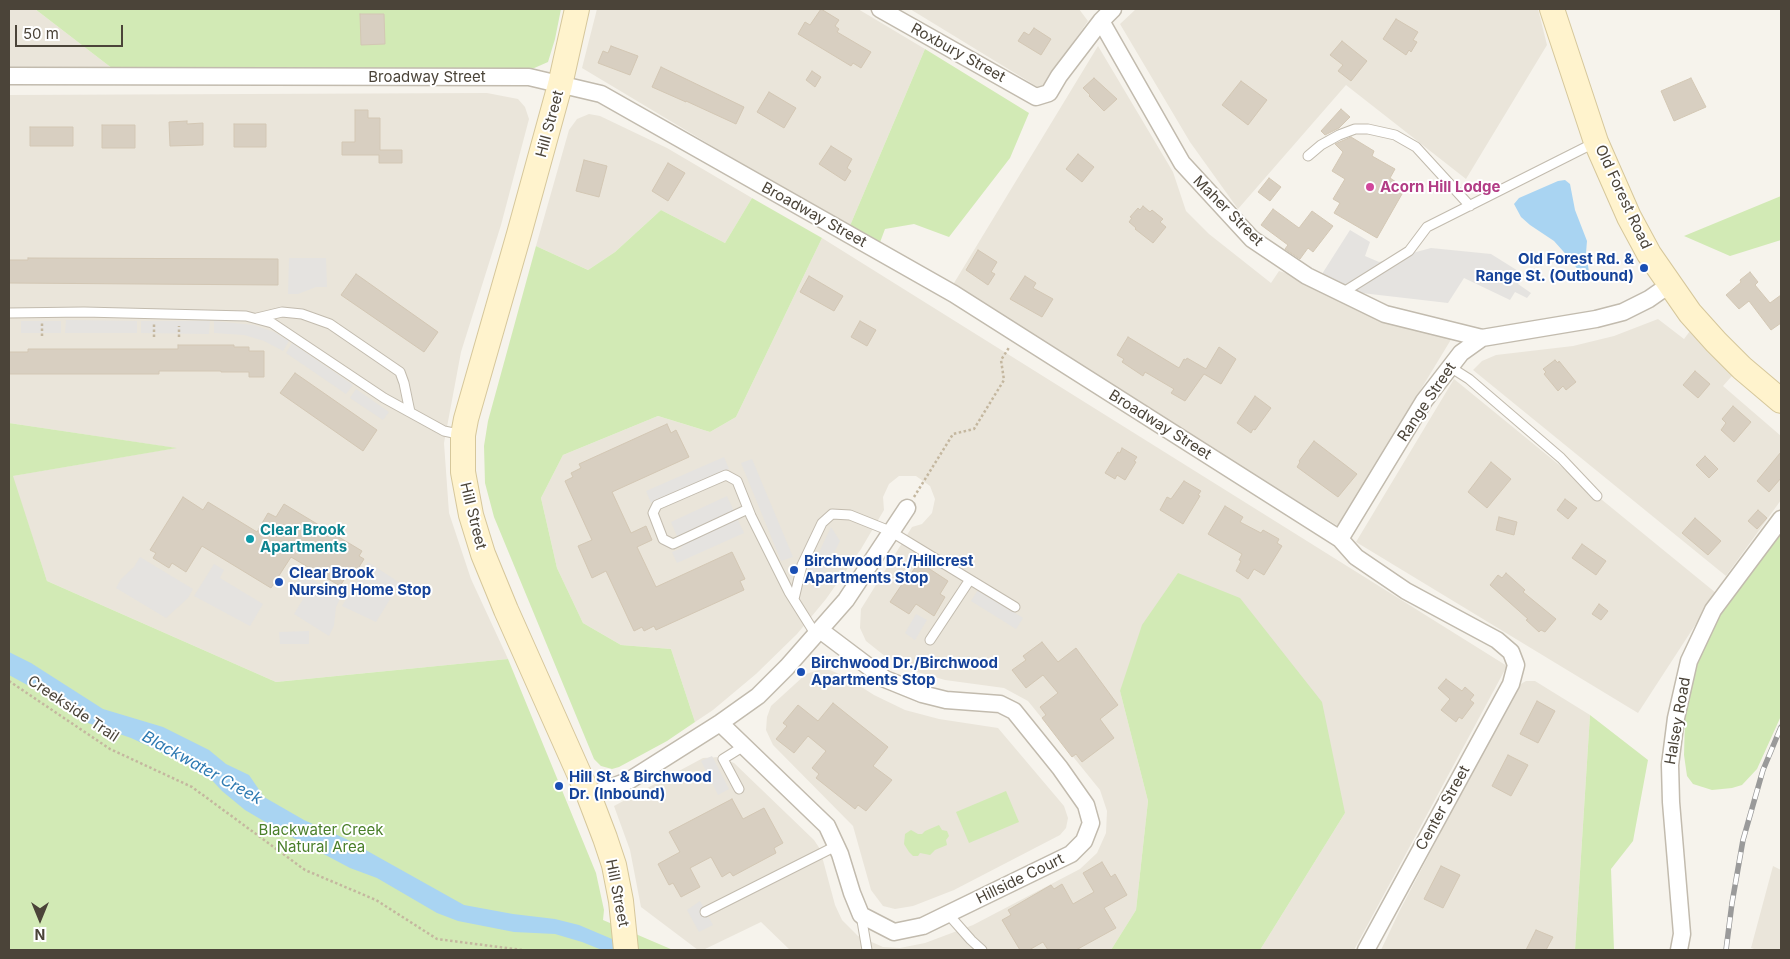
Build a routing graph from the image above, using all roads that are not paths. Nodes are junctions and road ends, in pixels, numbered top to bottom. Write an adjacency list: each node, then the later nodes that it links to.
1 (577, 9): 7 (street, Hill Street)
2 (880, 9): 5 (street, Roxbury Street)
3 (1113, 9): 5 (street)
4 (1552, 9): 8 (street, Old Forest Road)
5 (1101, 21): 12 (street, Maher Street)
6 (9, 76): 7 (street, Broadway Street)
7 (560, 86): 19 (street, Hill Street); 25 (street, Broadway Street)
8 (1596, 142): 10 (lane); 11 (street, Old Forest Road)
9 (1308, 156): 10 (lane)
10 (1470, 206): 12 (lane)
11 (1669, 284): 15 (street, Range Street); 17 (street, Old Forest Road)
12 (1342, 293): 15 (street, Maher Street)
13 (9, 313): 14 (lane)
14 (255, 319): 18 (lane); 18 (lane)
15 (1482, 338): 16 (street, Range Street)
16 (1450, 367): 20 (lane); 25 (street, Range Street)
17 (1780, 399)
18 (410, 412): 19 (lane)
19 (463, 434): 35 (street, Hill Street)
20 (1597, 496)
21 (748, 508): 21 (lane); 27 (lane)
22 (907, 508): 24 (street)
23 (1781, 519): 44 (street, Halsey Road)
24 (890, 531): 26 (lane); 27 (lane); 29 (street)
25 (1340, 540): 31 (street, Broadway Street)
26 (970, 581): 28 (lane); 30 (lane)
27 (794, 599): 29 (lane)
28 (1015, 607)
29 (818, 632): 32 (street); 38 (street, Hillside Court)
30 (930, 640)
31 (1516, 664): 43 (street, Center Street)
32 (720, 724): 33 (street); 35 (street)
33 (744, 746): 34 (lane); 36 (street)
34 (739, 789)
35 (589, 796): 40 (street, Hill Street)
36 (836, 846): 37 (lane); 39 (street)
37 (705, 912)
38 (948, 914): 39 (street, Hillside Court); 42 (lane)
39 (861, 915): 41 (lane)
40 (626, 941)
41 (867, 950)
42 (982, 950)
43 (1366, 950)
44 (1679, 950)

